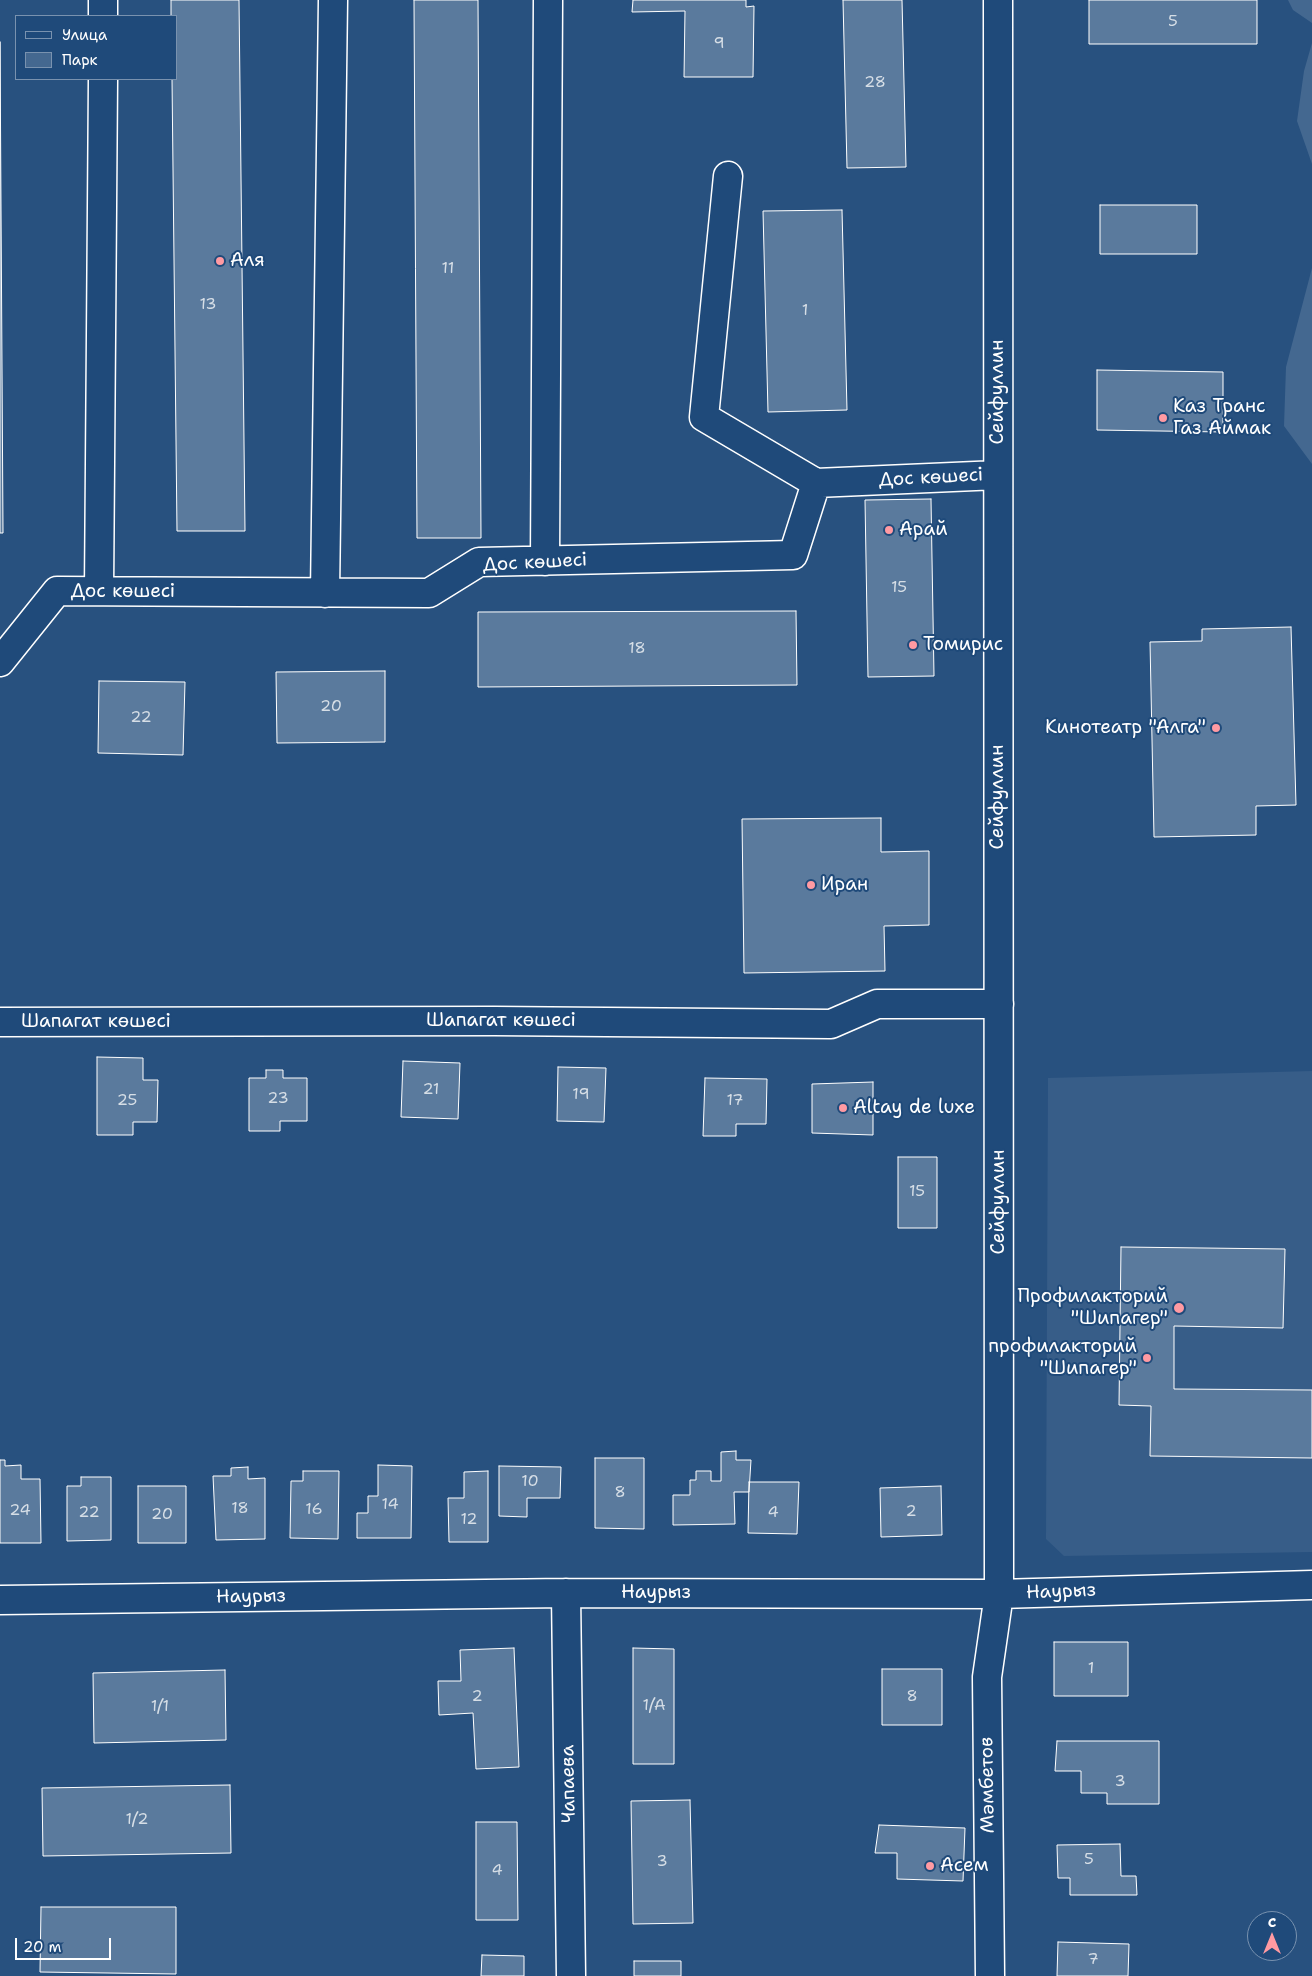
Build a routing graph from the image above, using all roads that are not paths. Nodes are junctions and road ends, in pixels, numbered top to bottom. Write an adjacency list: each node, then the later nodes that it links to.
1 (103, 0): 5 (street)
2 (333, 0): 12 (street)
3 (548, 0): 10 (street)
4 (998, 0): 8 (street, Сейфуллин)
5 (103, 15)
6 (103, 80): 11 (street)
7 (728, 176): 9 (street)
8 (998, 475): 9 (street, Дос көшесі); 14 (street, Сейфуллин)
9 (816, 483): 10 (street, Дос көшесі)
10 (545, 561): 12 (street, Дос көшесі)
11 (99, 591): 12 (street, Дос көшесі); 13 (street, Дос көшесі)
12 (324, 592)
13 (0, 662)
14 (999, 1004): 15 (street, Шапагат көшесі); 18 (street, Сейфуллин)
15 (0, 1022)
16 (1312, 1585): 18 (street, Наурыз)
17 (566, 1593): 18 (street, Наурыз); 19 (street, Наурыз); 20 (street, Чапаева)
18 (999, 1594): 21 (street, Мәмбетов)
19 (0, 1600)
20 (571, 1976)
21 (990, 1976)

